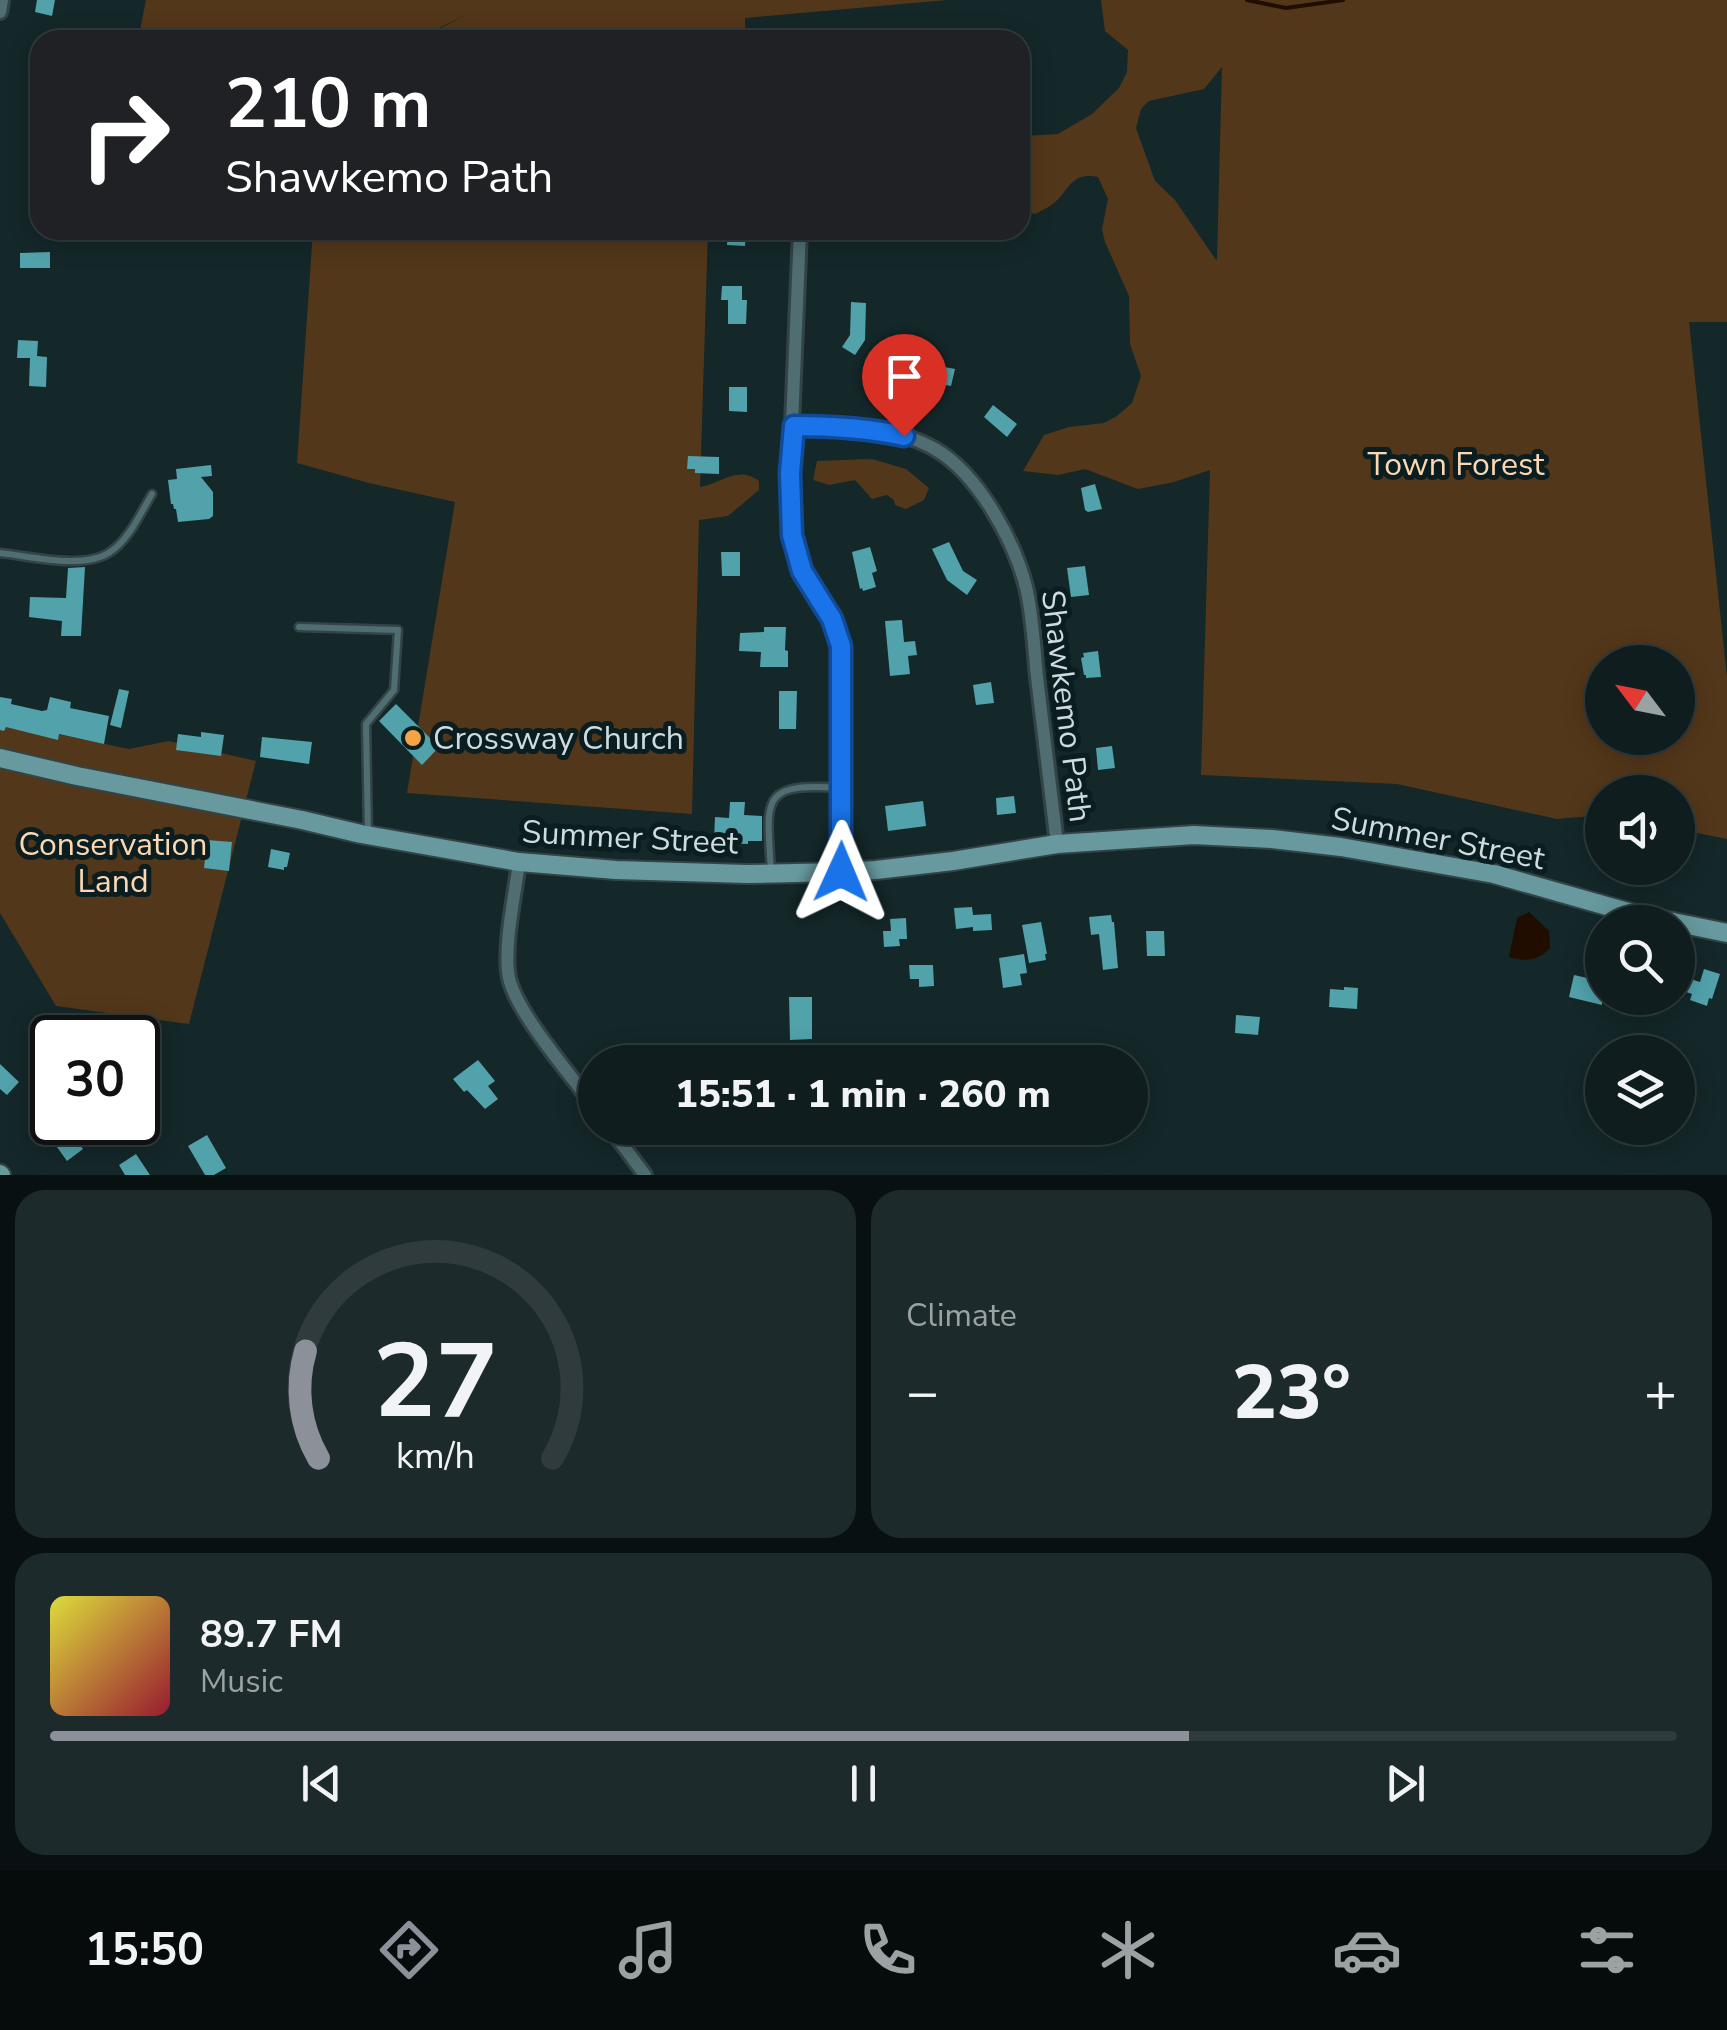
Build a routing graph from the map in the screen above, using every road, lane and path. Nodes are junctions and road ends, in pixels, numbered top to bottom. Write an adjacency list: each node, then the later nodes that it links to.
1 (2, 0): 2 (street)
2 (0, 12)
3 (800, 240): 4 (street)
4 (794, 426): 9 (street); 11 (street, Shawkemo Path)
5 (152, 494): 6 (lane)
6 (0, 553)
7 (299, 627): 10 (lane)
8 (0, 758): 10 (main road, Summer Street)
9 (842, 788): 13 (street); 14 (lane)
10 (368, 835): 12 (main road, Summer Street)
11 (1057, 844): 13 (main road, Summer Street); 15 (main road, Summer Street)
12 (519, 862): 14 (main road, Summer Street); 18 (street)
13 (841, 872): 14 (main road, Summer Street)
14 (772, 874)
15 (1604, 905)
16 (1695, 926): 17 (main road, Summer Street)
17 (1727, 932)
18 (578, 1085)
19 (623, 1145): 20 (street)
20 (645, 1175)

